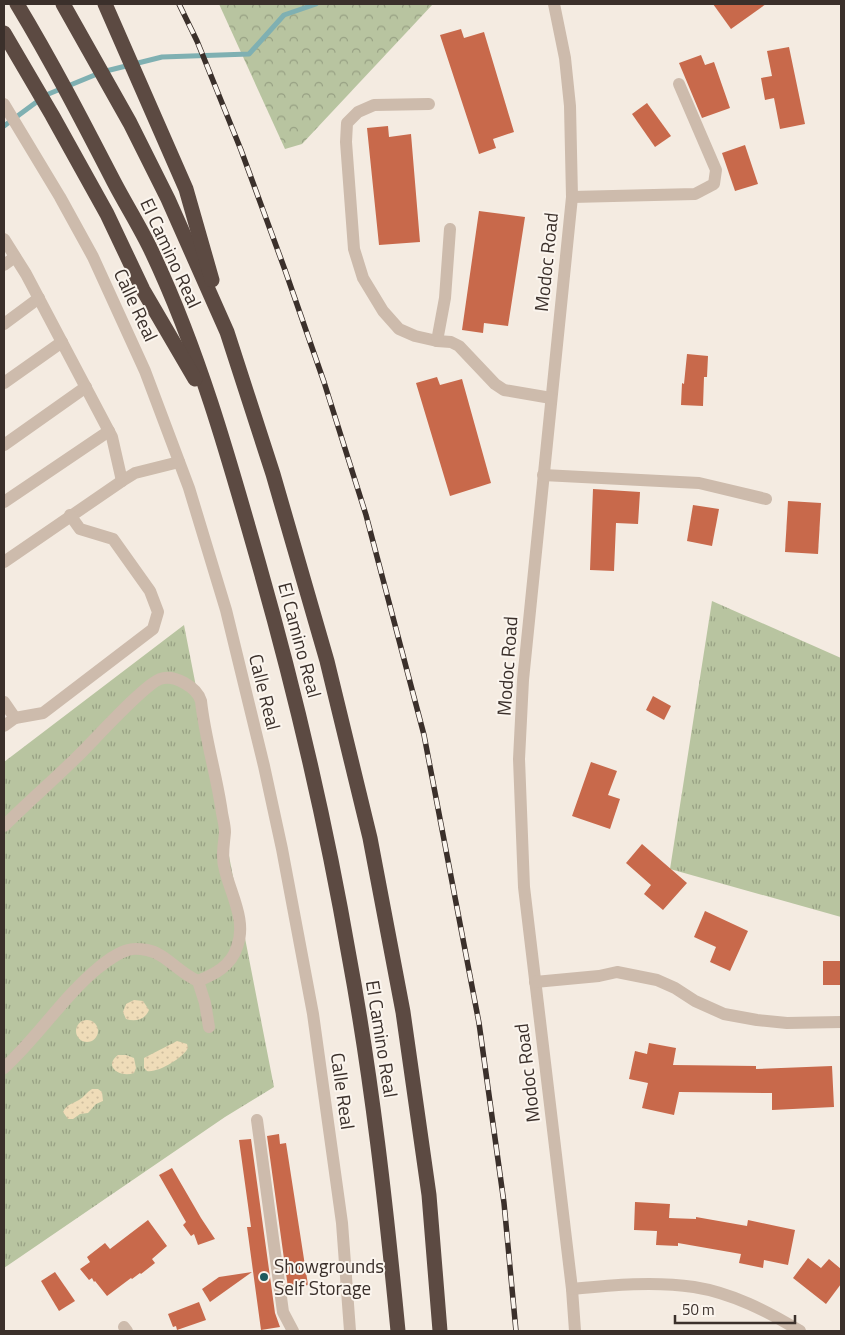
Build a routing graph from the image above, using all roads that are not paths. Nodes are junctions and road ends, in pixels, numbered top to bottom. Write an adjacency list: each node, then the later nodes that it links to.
1 (17, 4): 22 (highway, El Camino Real)
2 (63, 4): 16 (highway, El Camino Real)
3 (105, 4): 16 (highway)
4 (554, 4): 9 (street, Modoc Road)
5 (4, 33): 22 (highway)
6 (679, 84): 9 (street)
7 (4, 104): 25 (street, Calle Real)
8 (429, 104): 17 (street)
9 (572, 197): 21 (street, Modoc Road)
10 (450, 229): 17 (street)
11 (4, 239): 12 (street)
12 (15, 257): 13 (street); 14 (street)
13 (4, 265)
14 (39, 298): 15 (street); 18 (street)
15 (4, 324)
16 (227, 332): 46 (highway, El Camino Real)
17 (437, 341): 21 (street)
18 (62, 342): 19 (street); 20 (street)
19 (4, 383)
20 (86, 387): 23 (street); 24 (street)
21 (551, 398): 26 (street, Modoc Road)
22 (215, 414): 45 (highway, El Camino Real)
23 (109, 431): 27 (street); 29 (street)
24 (4, 445)
25 (179, 462): 27 (street); 44 (street, Calle Real)
26 (543, 475): 28 (street); 37 (street, Modoc Road)
27 (122, 480): 30 (street)
28 (766, 499)
29 (4, 502)
30 (70, 515): 31 (street); 33 (street)
31 (4, 562)
32 (4, 702): 33 (street)
33 (14, 718): 34 (street)
34 (4, 726)
35 (4, 826): 36 (street)
36 (198, 981): 39 (street); 40 (street)
37 (535, 982): 38 (street); 42 (street, Modoc Road)
38 (841, 1022)
39 (209, 1027)
40 (4, 1068)
41 (257, 1120): 43 (street)
42 (572, 1290): 47 (street, Modoc Road); 48 (street)
43 (293, 1331)
44 (349, 1331)
45 (398, 1331)
46 (440, 1331)
47 (575, 1331)
48 (800, 1331)

